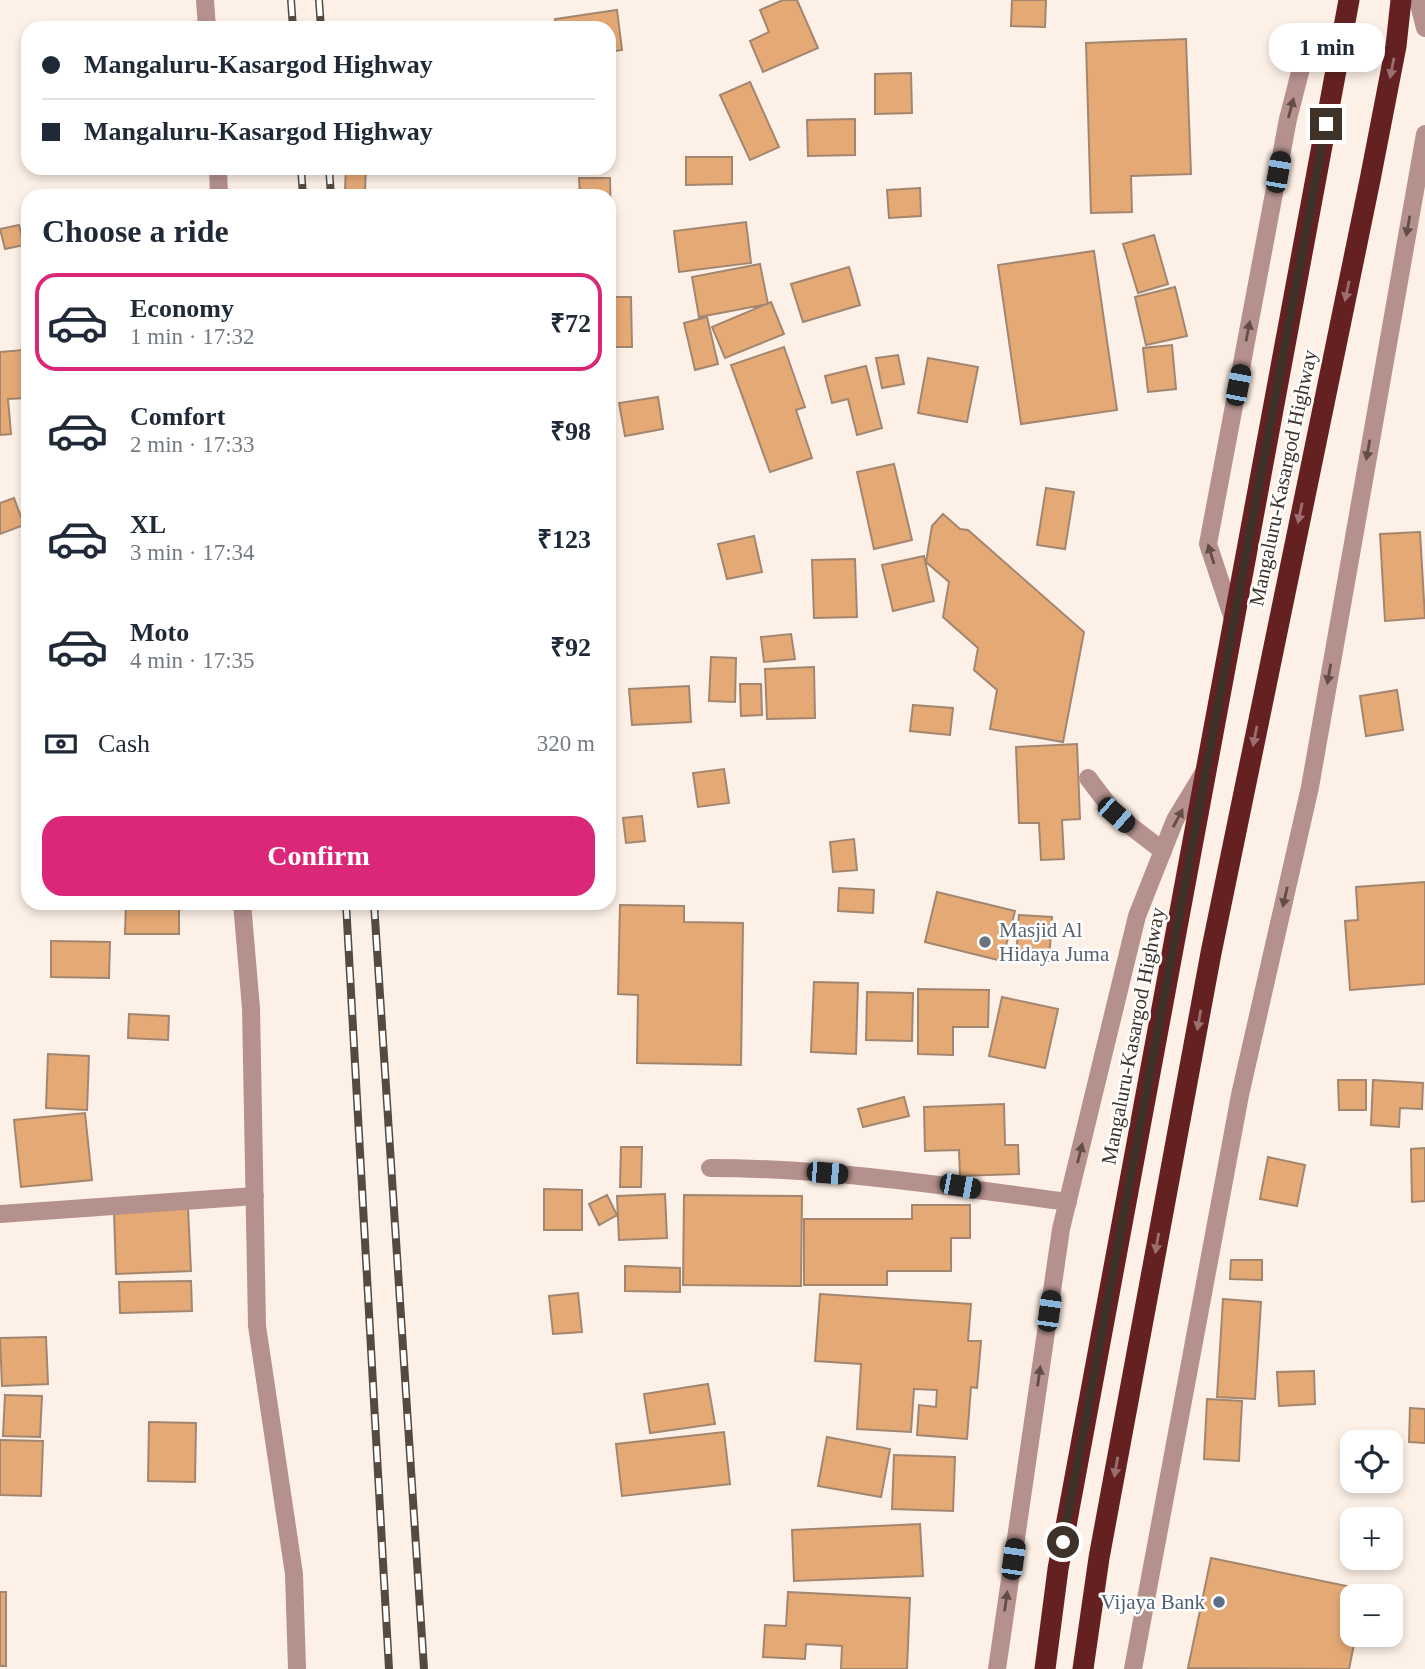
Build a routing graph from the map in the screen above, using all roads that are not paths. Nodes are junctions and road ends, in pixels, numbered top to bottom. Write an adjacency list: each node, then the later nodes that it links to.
1 (205, 0): 5 (street)
2 (1349, 0): 7 (highway, Mangaluru-Kasargod Highway)
3 (1401, 0): 21 (highway, Mangaluru-Kasargod Highway, one-way to 21)
4 (1418, 0): 6 (street)
5 (206, 21)
6 (1425, 28)
7 (1344, 29): 9 (highway, Mangaluru-Kasargod Highway); 9 (street, one-way to 7)
8 (1425, 134): 22 (street, one-way to 22)
9 (1233, 619): 10 (highway, Mangaluru-Kasargod Highway)
10 (1206, 769): 12 (street, one-way to 10); 20 (highway, Mangaluru-Kasargod Highway)
11 (1088, 778): 12 (street)
12 (1163, 851): 16 (street, one-way to 12)
13 (243, 910): 15 (street)
14 (710, 1168): 16 (street)
15 (255, 1196): 17 (street); 18 (street)
16 (1068, 1202): 19 (street, one-way to 16)
17 (0, 1214)
18 (297, 1669)
19 (996, 1669)
20 (1045, 1669)
21 (1083, 1669)
22 (1133, 1669)

